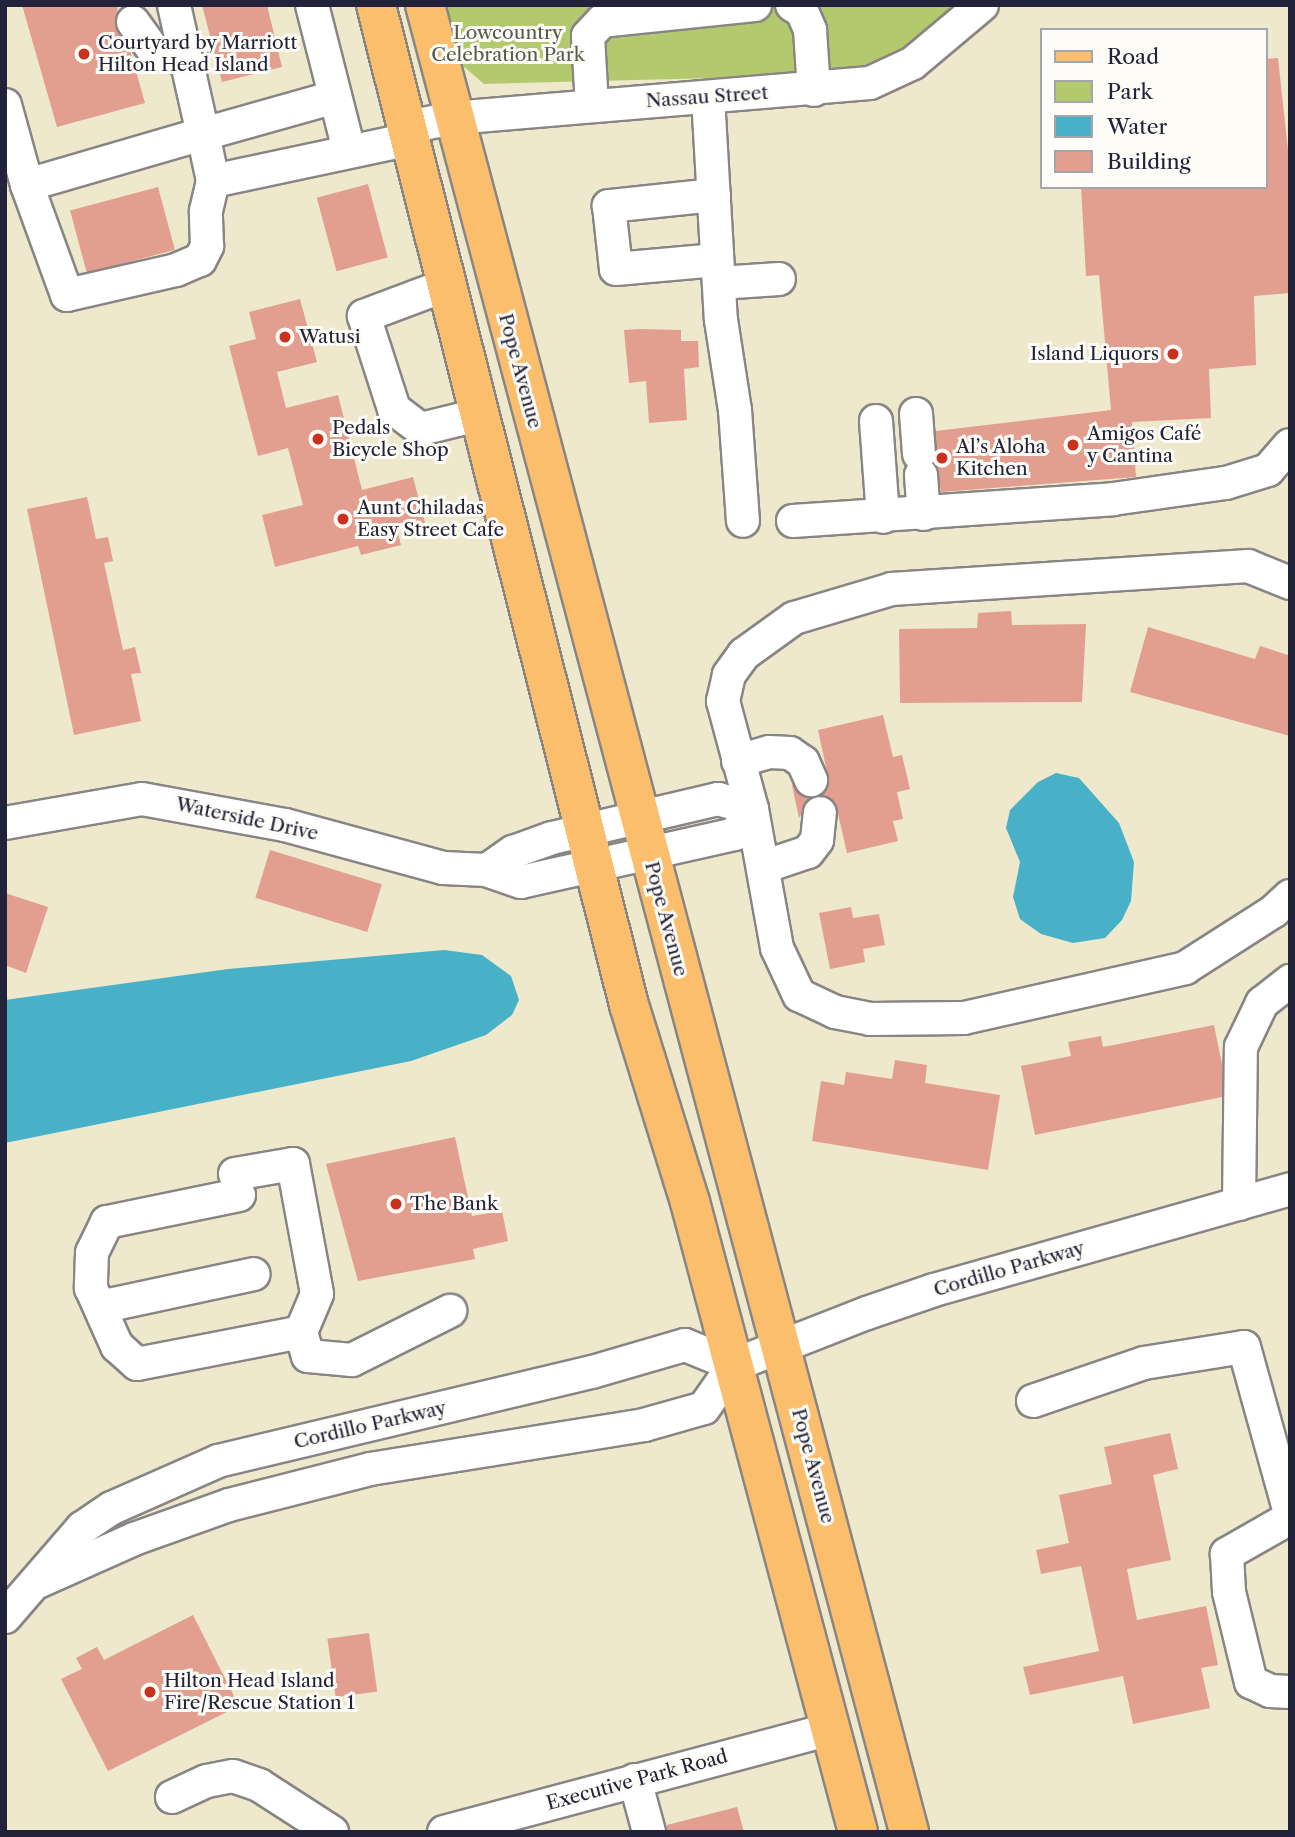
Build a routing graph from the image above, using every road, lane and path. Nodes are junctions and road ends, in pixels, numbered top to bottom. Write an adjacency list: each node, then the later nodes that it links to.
1 (174, 5): 9 (street)
2 (312, 5): 11 (street)
3 (376, 5): 16 (main road)
4 (425, 5): 15 (main road, Pope Avenue)
5 (755, 5): 14 (street)
6 (792, 5): 10 (street)
7 (982, 5): 10 (street, Nassau Street)
8 (133, 22): 9 (street)
9 (186, 58): 17 (street)
10 (814, 90): 12 (street, Nassau Street)
11 (335, 97): 17 (street); 18 (street)
12 (708, 97): 14 (street, Nassau Street); 21 (street)
13 (5, 105): 20 (street)
14 (592, 106): 15 (street, Nassau Street)
15 (453, 118): 16 (street, Nassau Street); 39 (main road, Pope Avenue)
16 (409, 133): 18 (street, Nassau Street); 24 (main road)
17 (203, 134): 19 (street); 20 (street)
18 (349, 150): 19 (street, Nassau Street)
19 (212, 181): 20 (street)
20 (27, 185)
21 (714, 195): 22 (street); 22 (street)
22 (718, 271): 23 (street); 31 (street)
23 (779, 279)
24 (449, 284): 25 (main road); 25 (street)
25 (482, 414): 40 (main road)
26 (916, 414): 29 (street)
27 (876, 421): 30 (street)
28 (1290, 445): 29 (street)
29 (924, 514): 30 (street)
30 (883, 517): 32 (street)
31 (743, 521)
32 (793, 521)
33 (1290, 583): 34 (street)
34 (738, 761): 35 (street); 36 (street)
35 (811, 780)
36 (752, 810): 39 (street, Waterside Drive); 41 (street)
37 (820, 813): 41 (street)
38 (5, 824): 40 (street, Waterside Drive)
39 (643, 835): 40 (street, Waterside Drive); 50 (main road, Pope Avenue)
40 (590, 847): 51 (main road)
41 (763, 867): 42 (street)
42 (1290, 896)
43 (1290, 981): 45 (street)
44 (1290, 1189): 45 (street, Cordillo Parkway)
45 (1239, 1203): 50 (street, Cordillo Parkway)
46 (254, 1274): 47 (street)
47 (100, 1307): 49 (street); 49 (street)
48 (450, 1311): 49 (street)
49 (301, 1332)
50 (782, 1347): 51 (street, Cordillo Parkway); 65 (main road, Pope Avenue)
51 (734, 1365): 55 (street, Cordillo Parkway); 55 (street, Cordillo Parkway); 58 (main road)
52 (1033, 1401): 53 (street)
53 (1290, 1513)
54 (1290, 1518): 57 (street)
55 (38, 1582): 56 (street, Cordillo Parkway)
56 (5, 1618)
57 (1290, 1692)
58 (832, 1729): 59 (street, Executive Park Road); 64 (main road)
59 (635, 1780): 62 (street, Executive Park Road); 63 (street)
60 (172, 1797): 61 (street)
61 (332, 1832)
62 (444, 1832)
63 (649, 1832)
64 (858, 1832)
65 (909, 1832)

